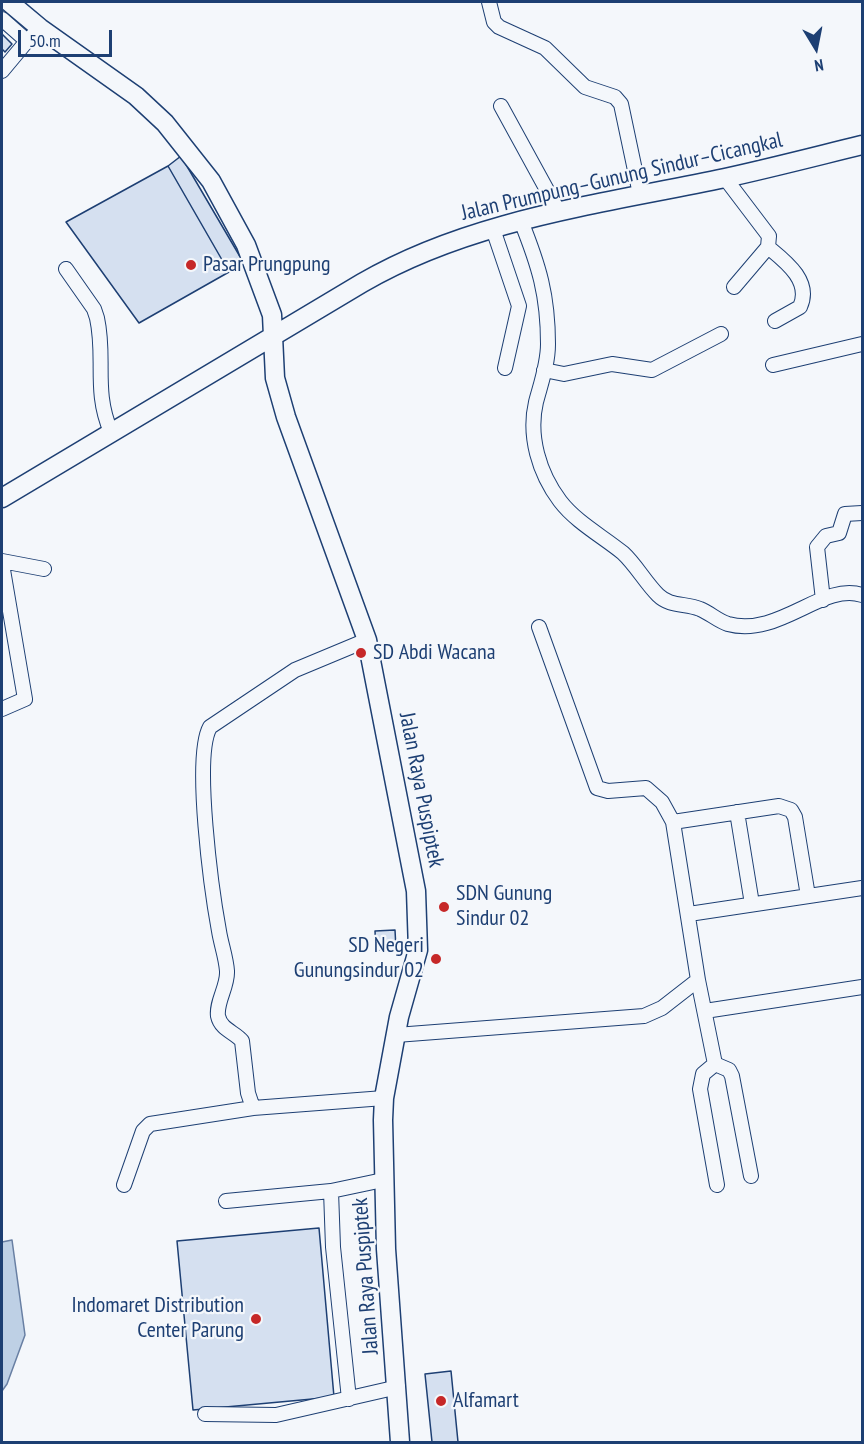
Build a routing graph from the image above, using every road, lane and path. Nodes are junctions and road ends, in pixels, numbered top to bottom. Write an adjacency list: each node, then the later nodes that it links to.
1 (489, 2): 9 (street)
2 (11, 7): 3 (main road, Jalan Raya Puspiptek); 4 (street)
3 (40, 28): 4 (street); 18 (main road, Jalan Raya Puspiptek)
4 (27, 41): 5 (street)
5 (2, 71)
6 (501, 106): 10 (street)
7 (862, 145): 8 (main road, Jalan Prumpung–Gunung Sindur–Cicangkal)
8 (725, 178): 9 (main road, Jalan Prumpung–Gunung Sindur–Cicangkal); 13 (street)
9 (639, 194): 10 (main road, Jalan Prumpung–Gunung Sindur–Cicangkal)
10 (560, 212): 11 (main road, Jalan Prumpung–Gunung Sindur–Cicangkal)
11 (521, 221): 12 (main road, Jalan Prumpung–Gunung Sindur–Cicangkal); 22 (street)
12 (493, 229): 18 (main road, Jalan Prumpung–Gunung Sindur–Cicangkal); 21 (street)
13 (768, 247): 15 (street); 16 (street)
14 (66, 269): 23 (street)
15 (734, 287)
16 (775, 321)
17 (721, 334): 22 (street)
18 (273, 339): 23 (main road, Jalan Prumpung–Gunung Sindur–Cicangkal); 31 (main road, Jalan Raya Puspiptek)
19 (862, 344): 20 (street)
20 (773, 365)
21 (504, 368)
22 (544, 370): 29 (street)
23 (111, 432): 24 (main road, Jalan Prumpung–Gunung Sindur–Cicangkal)
24 (2, 498)
25 (862, 513): 29 (street)
26 (2, 562): 27 (street); 32 (street)
27 (44, 569)
28 (862, 595): 29 (street)
29 (823, 600)
30 (539, 627): 34 (street)
31 (367, 640): 42 (main road, Jalan Raya Puspiptek); 45 (street)
32 (2, 709)
33 (737, 812): 34 (street); 36 (street); 37 (street)
34 (673, 822): 38 (street)
35 (862, 888): 36 (street)
36 (808, 896): 37 (street)
37 (752, 904): 38 (street)
38 (688, 914): 39 (street)
39 (698, 980): 41 (street); 42 (street)
40 (862, 991): 41 (street)
41 (705, 1011): 43 (street)
42 (396, 1035): 44 (main road, Jalan Raya Puspiptek)
43 (715, 1064): 46 (street); 49 (street)
44 (384, 1098): 45 (street); 47 (main road, Jalan Raya Puspiptek)
45 (253, 1108): 48 (street)
46 (751, 1176)
47 (383, 1180): 50 (street); 52 (main road, Jalan Raya Puspiptek)
48 (124, 1185)
49 (717, 1185)
50 (331, 1191): 51 (street); 53 (street)
51 (226, 1201)
52 (398, 1387): 53 (street); 55 (main road, Jalan Raya Puspiptek)
53 (349, 1399): 54 (street)
54 (205, 1414)
55 (400, 1443)

